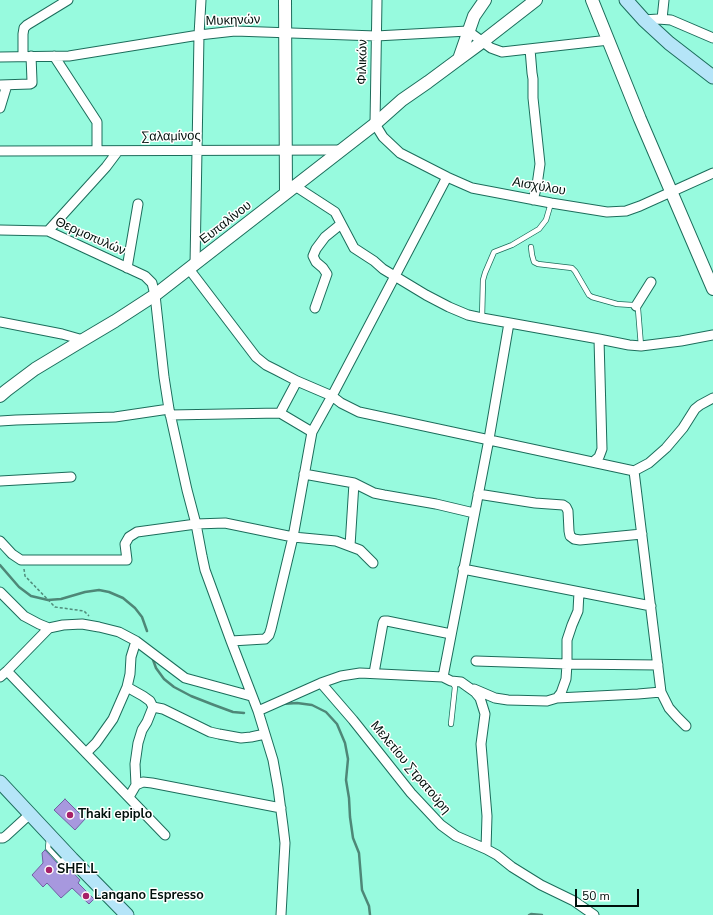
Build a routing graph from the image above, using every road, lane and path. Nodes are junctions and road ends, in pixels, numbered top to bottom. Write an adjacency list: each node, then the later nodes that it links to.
1 (68, 0): 20 (street)
2 (201, 0): 14 (street)
3 (285, 0): 13 (street)
4 (377, 0): 15 (street, Φιλικών)
5 (485, 0): 12 (street)
6 (536, 0): 18 (street, Ευπαλίνου)
7 (592, 0): 17 (street)
8 (626, 0): 11 (main road)
9 (664, 0): 10 (street)
10 (662, 19): 11 (street); 16 (street)
11 (644, 20): 24 (main road)
12 (468, 31): 15 (street, Μυκηνών); 18 (street); 23 (street)
13 (286, 33): 14 (street, Μυκηνών); 15 (street, Μυκηνών); 30 (street)
14 (200, 35): 21 (street, Μυκηνών); 29 (street)
15 (376, 36): 27 (street, Φιλικών)
16 (713, 38)
17 (609, 40): 19 (street); 37 (street)
18 (482, 42): 19 (street); 23 (street, Ευπαλίνου)
19 (530, 49): 38 (street)
20 (27, 56): 21 (street, Μυκηνών); 22 (street, Μυκηνών); 25 (street)
21 (54, 56): 28 (street)
22 (0, 57)
23 (459, 58): 27 (street, Ευπαλίνου)
24 (713, 77)
25 (4, 85): 26 (street)
26 (0, 108)
27 (375, 124): 31 (street, Ευπαλίνου); 35 (street, Αισχύλου)
28 (97, 150): 32 (street, Σαλαμίνος); 33 (street, Σαλαμίνος)
29 (198, 150): 30 (street, Σαλαμίνος); 33 (street, Σαλαμίνος); 45 (street)
30 (285, 150): 31 (street, Σαλαμίνος); 36 (street)
31 (342, 150): 36 (street, Ευπαλίνου)
32 (0, 151)
33 (118, 151): 43 (street)
34 (713, 173): 37 (street, Αισχύλου)
35 (447, 177): 38 (street, Αισχύλου); 47 (street)
36 (290, 190): 41 (street); 45 (street, Ευπαλίνου)
37 (671, 192): 39 (street, Αισχύλου); 49 (street)
38 (533, 200): 39 (street, Αισχύλου)
39 (551, 203): 53 (lane)
40 (138, 204): 46 (street)
41 (341, 224): 47 (street); 52 (street)
42 (0, 230): 43 (street, Θερμοπυλών)
43 (48, 231): 46 (street, Θερμοπυλών)
44 (531, 247): 51 (lane)
45 (192, 267): 50 (street, Ευπαλίνου); 60 (street)
46 (127, 268): 50 (street, Θερμοπυλών)
47 (394, 276): 53 (street); 62 (street)
48 (651, 282): 51 (street)
49 (713, 289)
50 (155, 295): 58 (street, Ευπαλίνου); 64 (street)
51 (636, 306): 59 (lane)
52 (315, 308)
53 (482, 318): 55 (street)
54 (0, 322): 58 (street)
55 (509, 323): 57 (street); 68 (street)
56 (713, 335): 59 (street)
57 (599, 339): 59 (street); 69 (street)
58 (83, 340): 61 (street, Ευπαλίνου)
59 (640, 346)
60 (297, 381): 62 (street); 65 (street)
61 (2, 391)
62 (332, 396): 67 (street); 68 (street)
63 (713, 398): 70 (street)
64 (169, 412): 65 (street); 66 (street); 77 (street)
65 (280, 414): 67 (street)
66 (0, 421)
67 (312, 432): 71 (street)
68 (489, 439): 69 (street); 75 (street)
69 (593, 462): 70 (street)
70 (634, 471): 78 (street)
71 (304, 474): 74 (street); 79 (street)
72 (71, 477): 73 (street)
73 (0, 481)
74 (354, 483): 76 (street); 81 (street)
75 (478, 494): 76 (street); 78 (street)
76 (474, 513): 84 (street)
77 (196, 524): 79 (street); 82 (street); 92 (street)
78 (642, 534): 87 (street)
79 (293, 537): 81 (street); 92 (street)
80 (0, 541): 82 (street)
81 (350, 546): 83 (street)
82 (21, 560): 88 (path)
83 (373, 563)
84 (463, 569): 86 (street); 90 (street)
85 (0, 592): 89 (street)
86 (579, 592): 87 (street); 94 (street)
87 (651, 606): 95 (street)
88 (99, 627): 89 (street); 91 (street)
89 (49, 628): 97 (street)
90 (451, 634): 96 (street); 98 (street)
91 (136, 641): 101 (street); 103 (street)
92 (231, 641): 103 (street)
93 (476, 661): 94 (street)
94 (567, 664): 95 (street); 104 (street)
95 (658, 665): 102 (street)
96 (374, 673): 98 (street); 99 (street)
97 (3, 674): 110 (street)
98 (447, 679): 100 (street); 107 (lane)
99 (320, 683): 106 (street); 118 (street, Μελετίου Στρατούρη)
100 (468, 686): 104 (street); 118 (street)
101 (127, 687): 105 (street); 110 (street)
102 (661, 692): 104 (street); 108 (street)
103 (251, 696): 106 (street)
104 (557, 698)
105 (153, 707): 109 (street); 112 (street)
106 (258, 711): 109 (street)
107 (451, 724)
108 (686, 726)
109 (265, 734): 114 (street)
110 (86, 754): 113 (street)
111 (0, 782): 115 (main road)
112 (136, 784): 113 (street); 114 (street)
113 (129, 797): 116 (street)
114 (281, 808): 120 (street)
115 (30, 814): 117 (street); 119 (main road)
116 (165, 835)
117 (0, 838)
118 (486, 849): 121 (street, Μελετίου Στρατούρη)
119 (124, 914)
120 (281, 915)
121 (594, 915)

